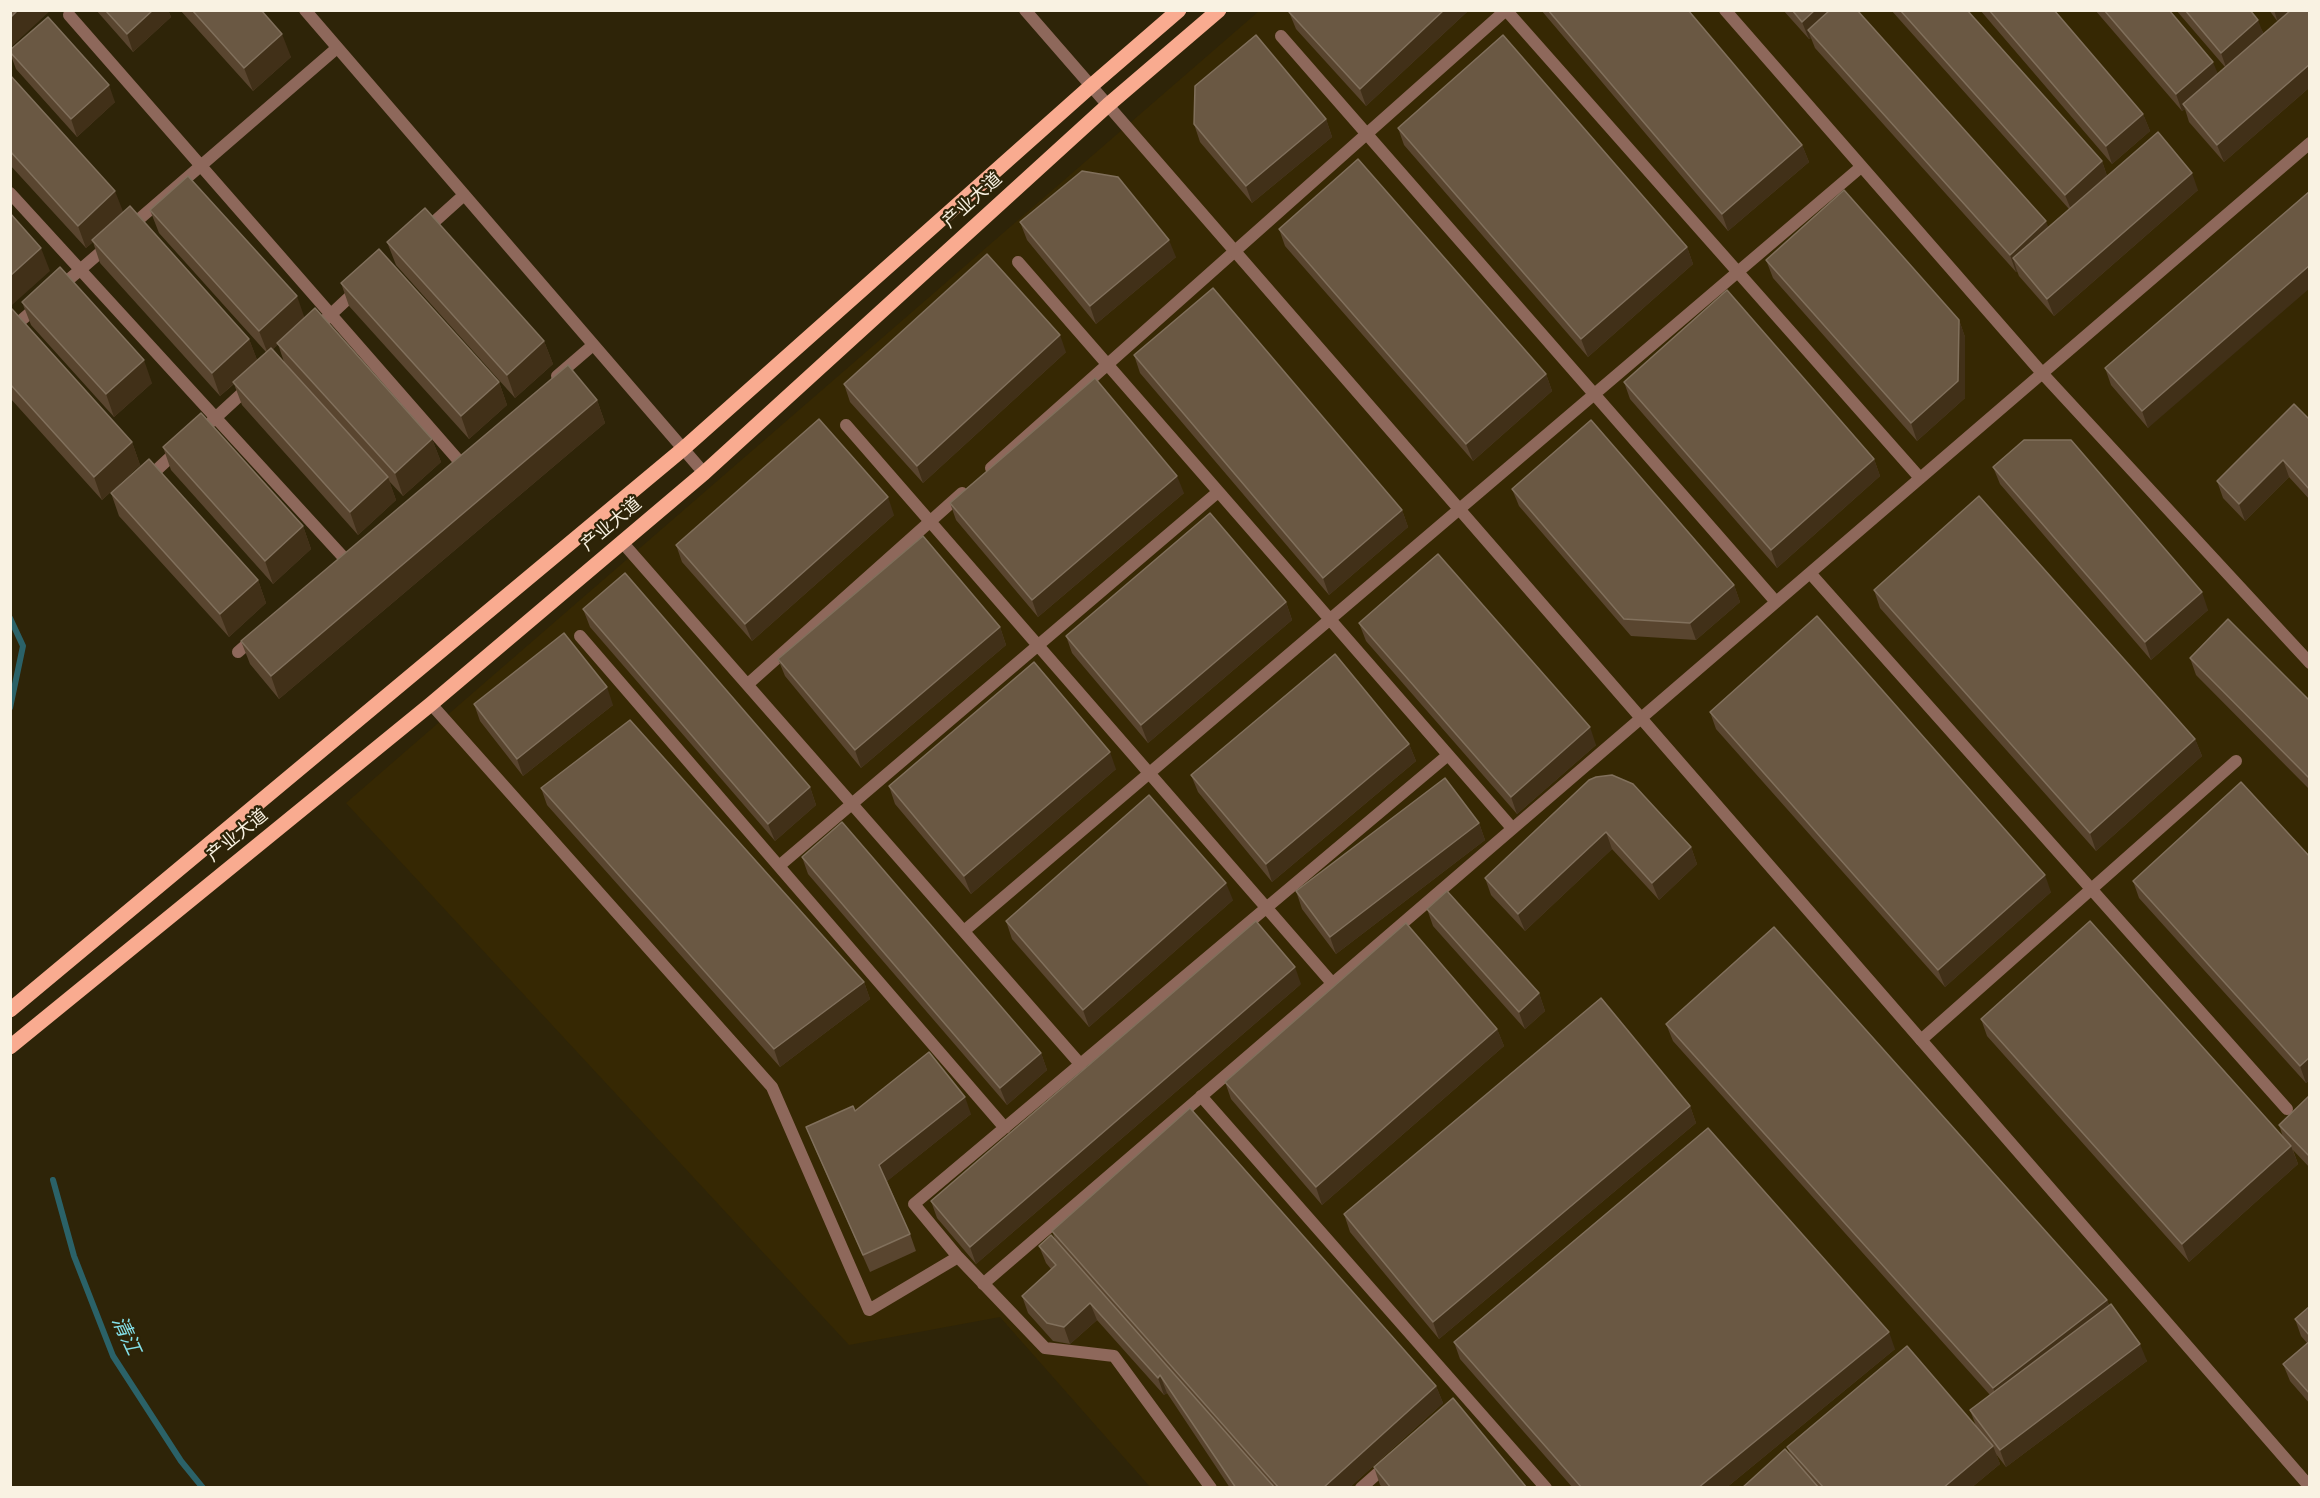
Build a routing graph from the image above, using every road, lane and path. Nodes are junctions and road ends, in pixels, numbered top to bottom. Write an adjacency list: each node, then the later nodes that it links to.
1 (305, 10): 9 (street)
2 (1025, 10): 10 (street)
3 (1179, 10): 10 (main road, 产业大道)
4 (1219, 10): 11 (main road, 产业大道)
5 (1506, 10): 12 (street); 22 (street)
6 (1725, 10): 15 (street)
7 (69, 15): 14 (street)
8 (1281, 36): 12 (street)
9 (337, 48): 14 (street); 17 (street)
10 (1091, 86): 11 (street); 35 (main road, 产业大道)
11 (1108, 105): 19 (street); 37 (main road, 产业大道)
12 (1367, 134): 19 (street); 32 (street)
13 (2310, 143): 29 (street)
14 (200, 166): 21 (street); 24 (street)
15 (1861, 167): 22 (street); 29 (street)
16 (10, 193): 21 (street)
17 (464, 195): 18 (street); 27 (street)
18 (411, 243)
19 (1235, 251): 28 (street); 41 (street)
20 (1018, 262): 28 (street)
21 (80, 270): 25 (street); 33 (street)
22 (1737, 272): 32 (street); 38 (street)
23 (366, 282): 24 (street)
24 (331, 314): 26 (street); 36 (street)
25 (10, 330)
26 (313, 330)
27 (593, 345): 31 (street); 35 (street)
28 (1107, 365): 40 (street); 42 (street)
29 (2042, 373): 38 (street); 52 (street)
30 (260, 378): 33 (street)
31 (549, 383)
32 (1594, 394): 41 (street); 46 (street)
33 (216, 417): 39 (street); 44 (street)
34 (846, 425): 42 (street)
35 (683, 448): 37 (street); 66 (main road, 产业大道)
36 (459, 461)
37 (704, 473): 43 (main road, 产业大道)
38 (1920, 478): 45 (street)
39 (134, 490)
40 (1218, 492): 47 (street); 50 (street)
41 (1460, 509): 47 (street); 55 (street)
42 (930, 521): 50 (street); 53 (street)
43 (622, 542): 53 (street); 54 (main road, 产业大道)
44 (345, 559)
45 (1810, 573): 46 (street); 62 (street)
46 (1776, 602): 55 (street)
47 (1330, 620): 56 (street); 58 (street)
48 (265, 628): 51 (street)
49 (580, 636): 61 (street)
50 (1038, 645): 58 (street); 59 (street)
51 (238, 652)
52 (2310, 663)
53 (748, 684): 59 (street)
54 (431, 704): 68 (main road, 产业大道); 73 (street)
55 (1641, 718): 60 (street); 67 (street)
56 (1448, 755): 60 (street); 63 (street)
57 (2236, 761): 62 (street)
58 (1149, 773): 63 (street); 64 (street)
59 (852, 803): 61 (street); 64 (street)
60 (1512, 828): 65 (street)
61 (779, 866): 72 (street)
62 (2092, 889): 67 (street); 71 (street)
63 (1267, 909): 65 (street); 69 (street)
64 (964, 931): 69 (street)
65 (1332, 983): 70 (street)
66 (10, 1010)
67 (1921, 1040): 76 (street)
68 (10, 1047)
69 (1081, 1065): 72 (street)
70 (1201, 1096): 74 (street); 79 (street)
71 (2287, 1109)
72 (1005, 1128): 73 (street)
73 (958, 1257): 74 (street)
74 (984, 1284): 77 (street)
75 (1396, 1457): 78 (street)
76 (2310, 1487)
77 (1211, 1488)
78 (1361, 1488)
79 (1546, 1488)

